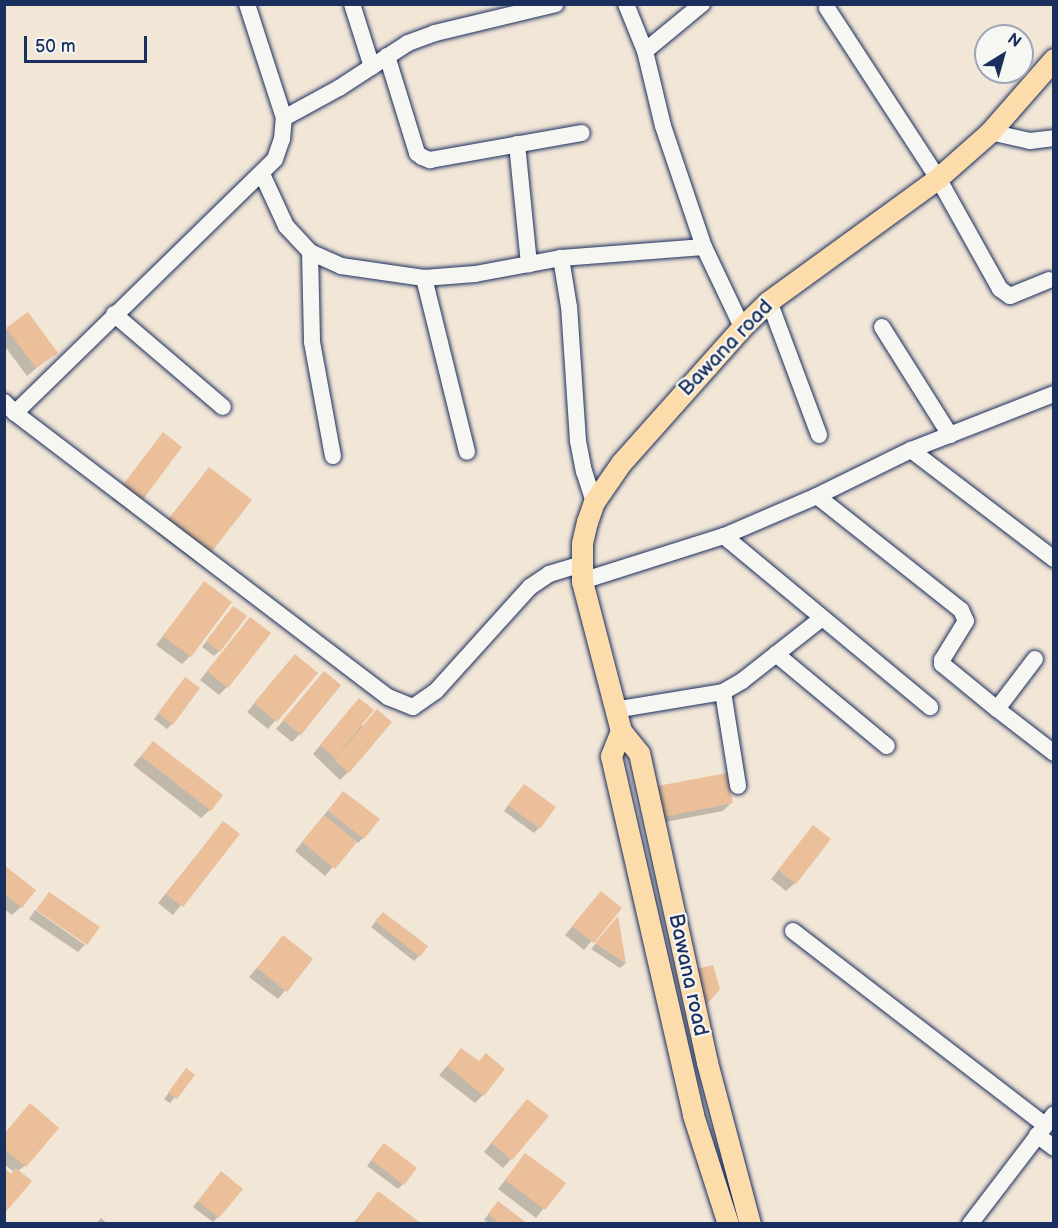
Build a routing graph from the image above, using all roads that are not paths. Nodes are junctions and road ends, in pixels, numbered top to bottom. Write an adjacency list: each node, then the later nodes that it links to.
1 (247, 4): 11 (street)
2 (352, 4): 10 (street)
3 (556, 4): 8 (street)
4 (626, 4): 7 (street)
5 (702, 4): 7 (street)
6 (827, 8): 17 (street)
7 (645, 51): 18 (street)
8 (387, 56): 10 (street); 15 (street)
9 (1053, 59): 12 (main road, Bawana road)
10 (372, 67): 11 (street)
11 (284, 118): 16 (street)
12 (990, 132): 14 (street); 17 (main road, Bawana road)
13 (582, 133): 15 (street)
14 (1053, 138)
15 (517, 144): 21 (street)
16 (262, 174): 19 (street); 25 (street)
17 (938, 178): 23 (street); 24 (main road, Bawana road)
18 (704, 247): 20 (street); 26 (street)
19 (310, 252): 22 (street); 35 (street)
20 (561, 258): 21 (street); 37 (street)
21 (529, 264): 22 (street)
22 (424, 278): 34 (street)
23 (1049, 280)
24 (769, 301): 26 (main road, Bawana road); 31 (street)
25 (114, 314): 29 (street); 30 (street)
26 (742, 327): 37 (main road, Bawana road)
27 (882, 327): 32 (street)
28 (1053, 394): 32 (street)
29 (10, 407): 40 (street)
30 (223, 407)
31 (819, 435)
32 (950, 435): 33 (street)
33 (911, 450): 36 (street); 39 (street)
34 (467, 452)
35 (333, 456)
36 (817, 496): 38 (street); 46 (street)
37 (594, 502): 40 (main road, Bawana road)
38 (724, 536): 40 (street); 41 (street)
39 (1053, 559)
40 (582, 572): 47 (main road, Bawana road)
41 (822, 618): 42 (street); 45 (street)
42 (776, 654): 44 (street); 49 (street)
43 (1035, 659): 46 (street)
44 (723, 692): 47 (street); 51 (street)
45 (930, 708)
46 (997, 709): 50 (street)
47 (614, 710): 48 (main road, Bawana road)
48 (621, 730): 53 (main road, Bawana road); 54 (main road, Bawana road)
49 (887, 746)
50 (1053, 753)
51 (738, 786)
52 (793, 931): 55 (street)
53 (687, 972): 54 (main road); 58 (main road, Bawana road)
54 (661, 975): 57 (main road, Bawana road)
55 (1045, 1124): 56 (street); 59 (street)
56 (1053, 1148)
57 (728, 1224)
58 (750, 1224)
59 (970, 1224)

